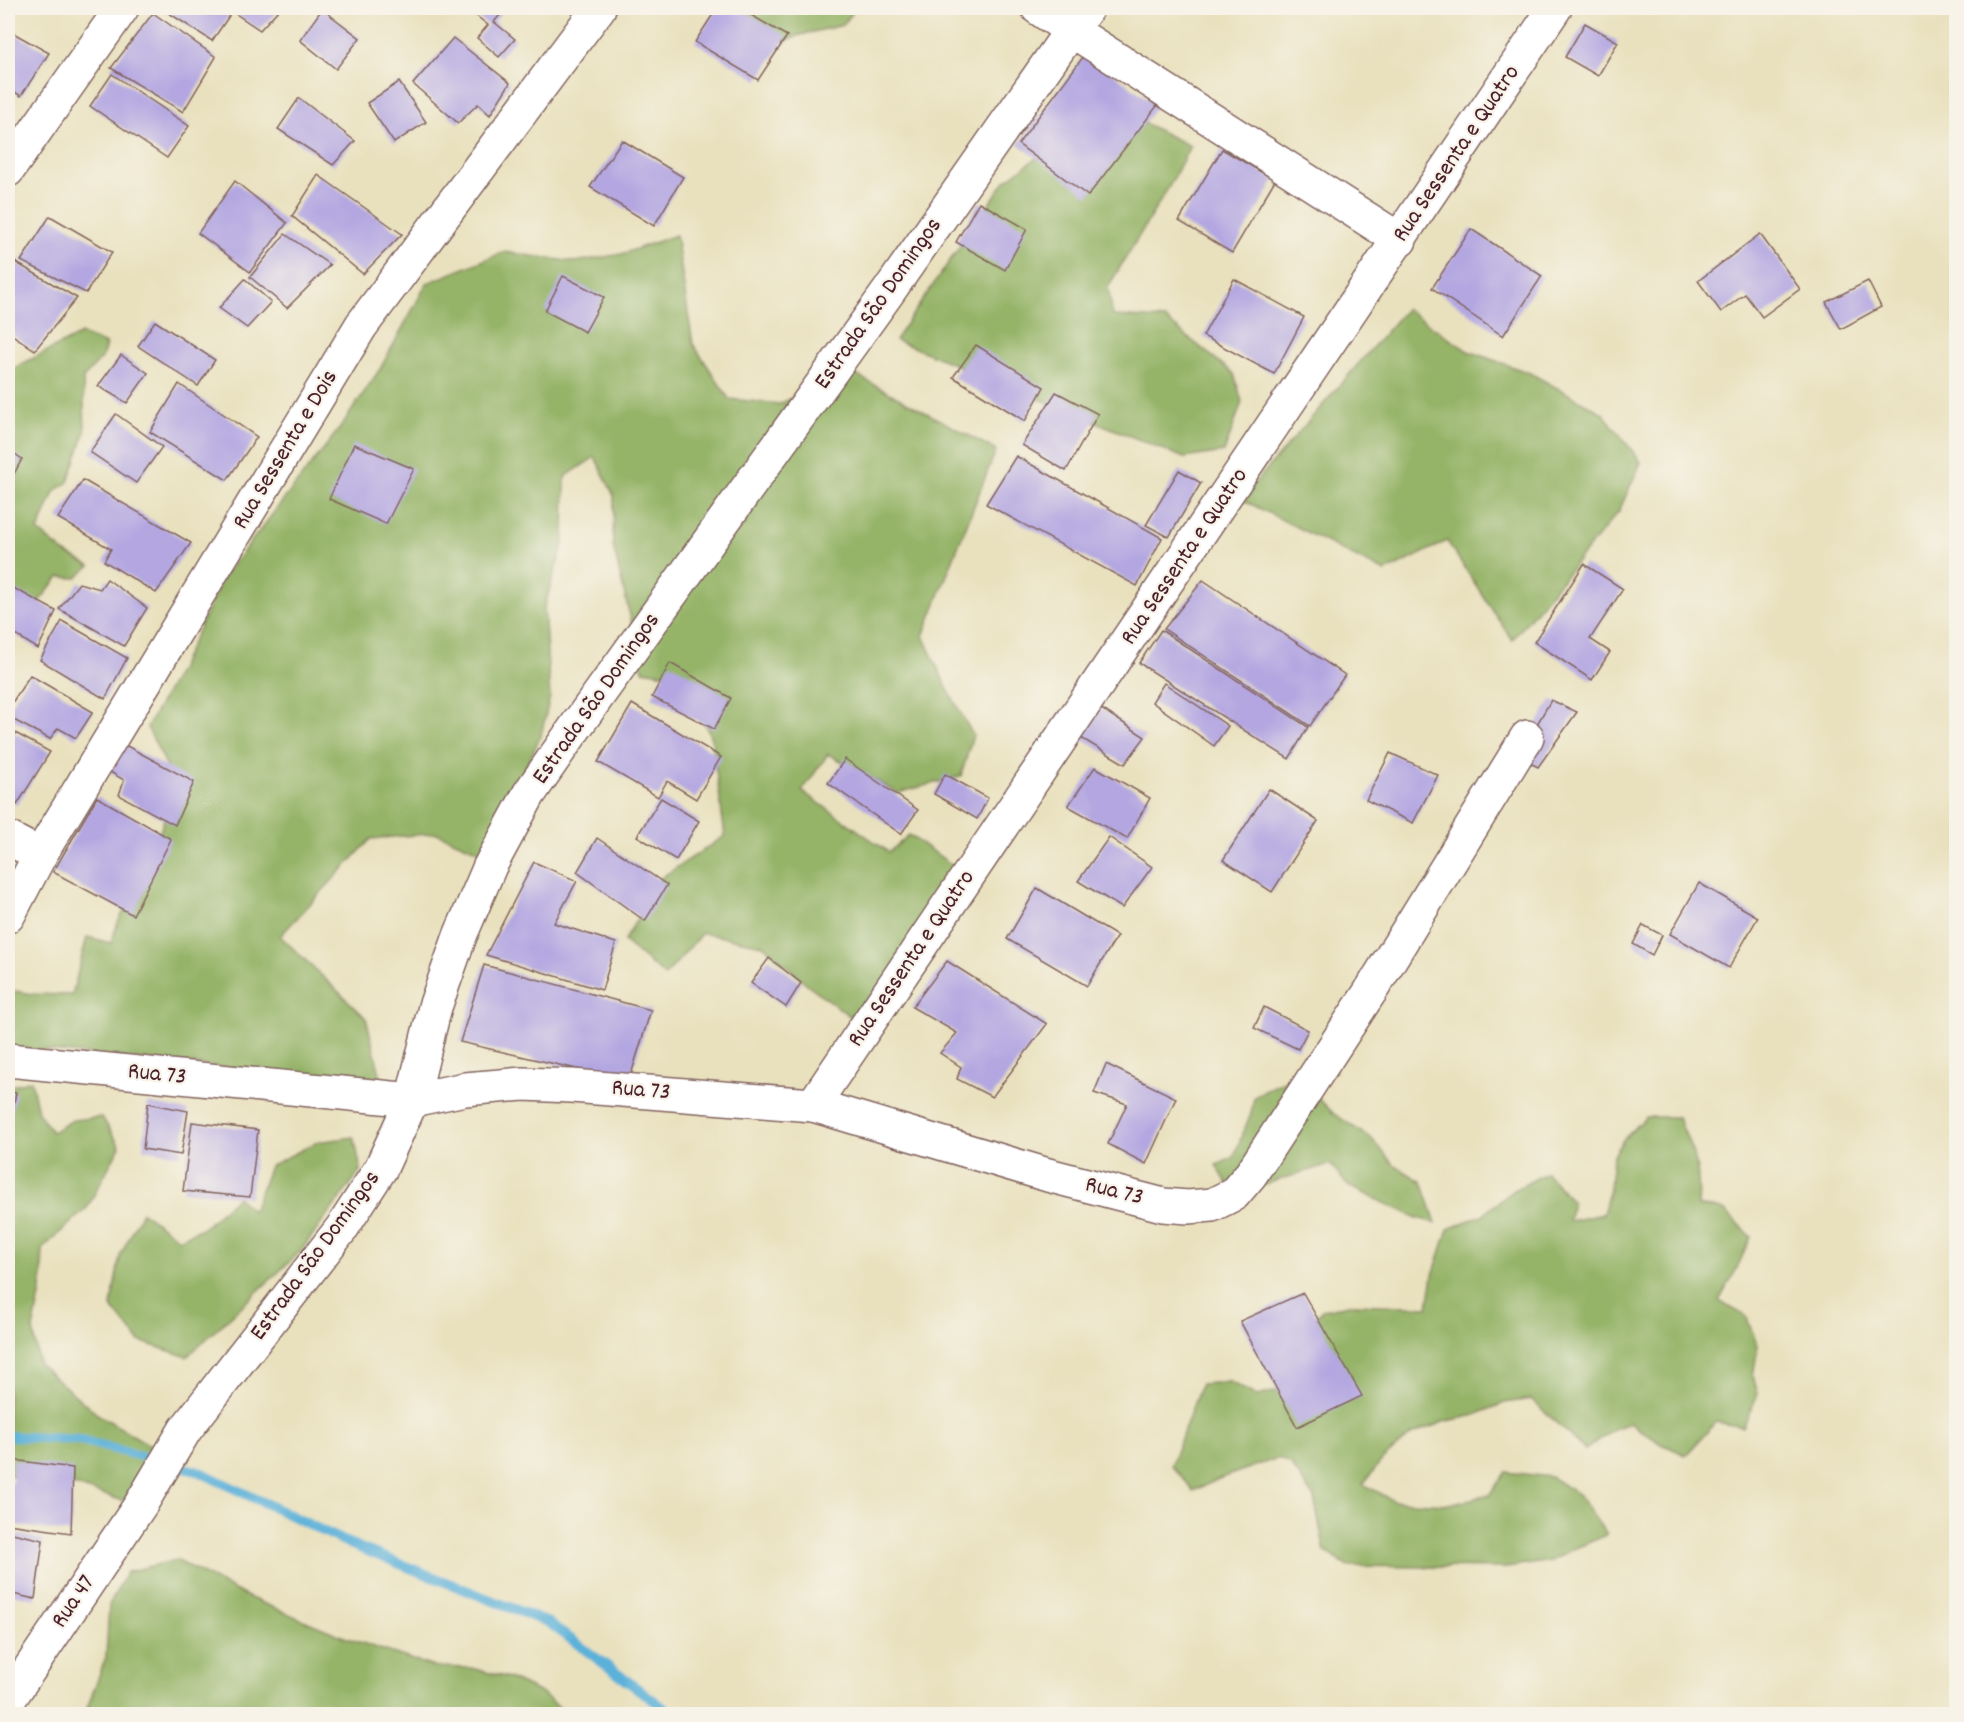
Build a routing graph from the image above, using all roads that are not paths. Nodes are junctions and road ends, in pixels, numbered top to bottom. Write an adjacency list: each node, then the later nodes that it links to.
1 (122, 8): 6 (street)
2 (599, 8): 10 (street, Rua Sessenta e Dois)
3 (1038, 8): 5 (street)
4 (1555, 8): 7 (street, Rua Sessenta e Quatro)
5 (1079, 19): 7 (street); 13 (street, Estrada São Domingos)
6 (8, 170)
7 (1400, 240): 14 (street, Rua Sessenta e Quatro)
8 (1527, 737): 14 (street, Rua 73)
9 (8, 838): 10 (street)
10 (40, 855): 11 (street, Rua Sessenta e Dois)
11 (8, 916)
12 (8, 1060): 13 (street, Rua 73)
13 (412, 1100): 14 (street, Rua 73); 15 (street, Estrada São Domingos)
14 (813, 1105)
15 (141, 1504): 16 (street, Rua 47)
16 (8, 1701)

